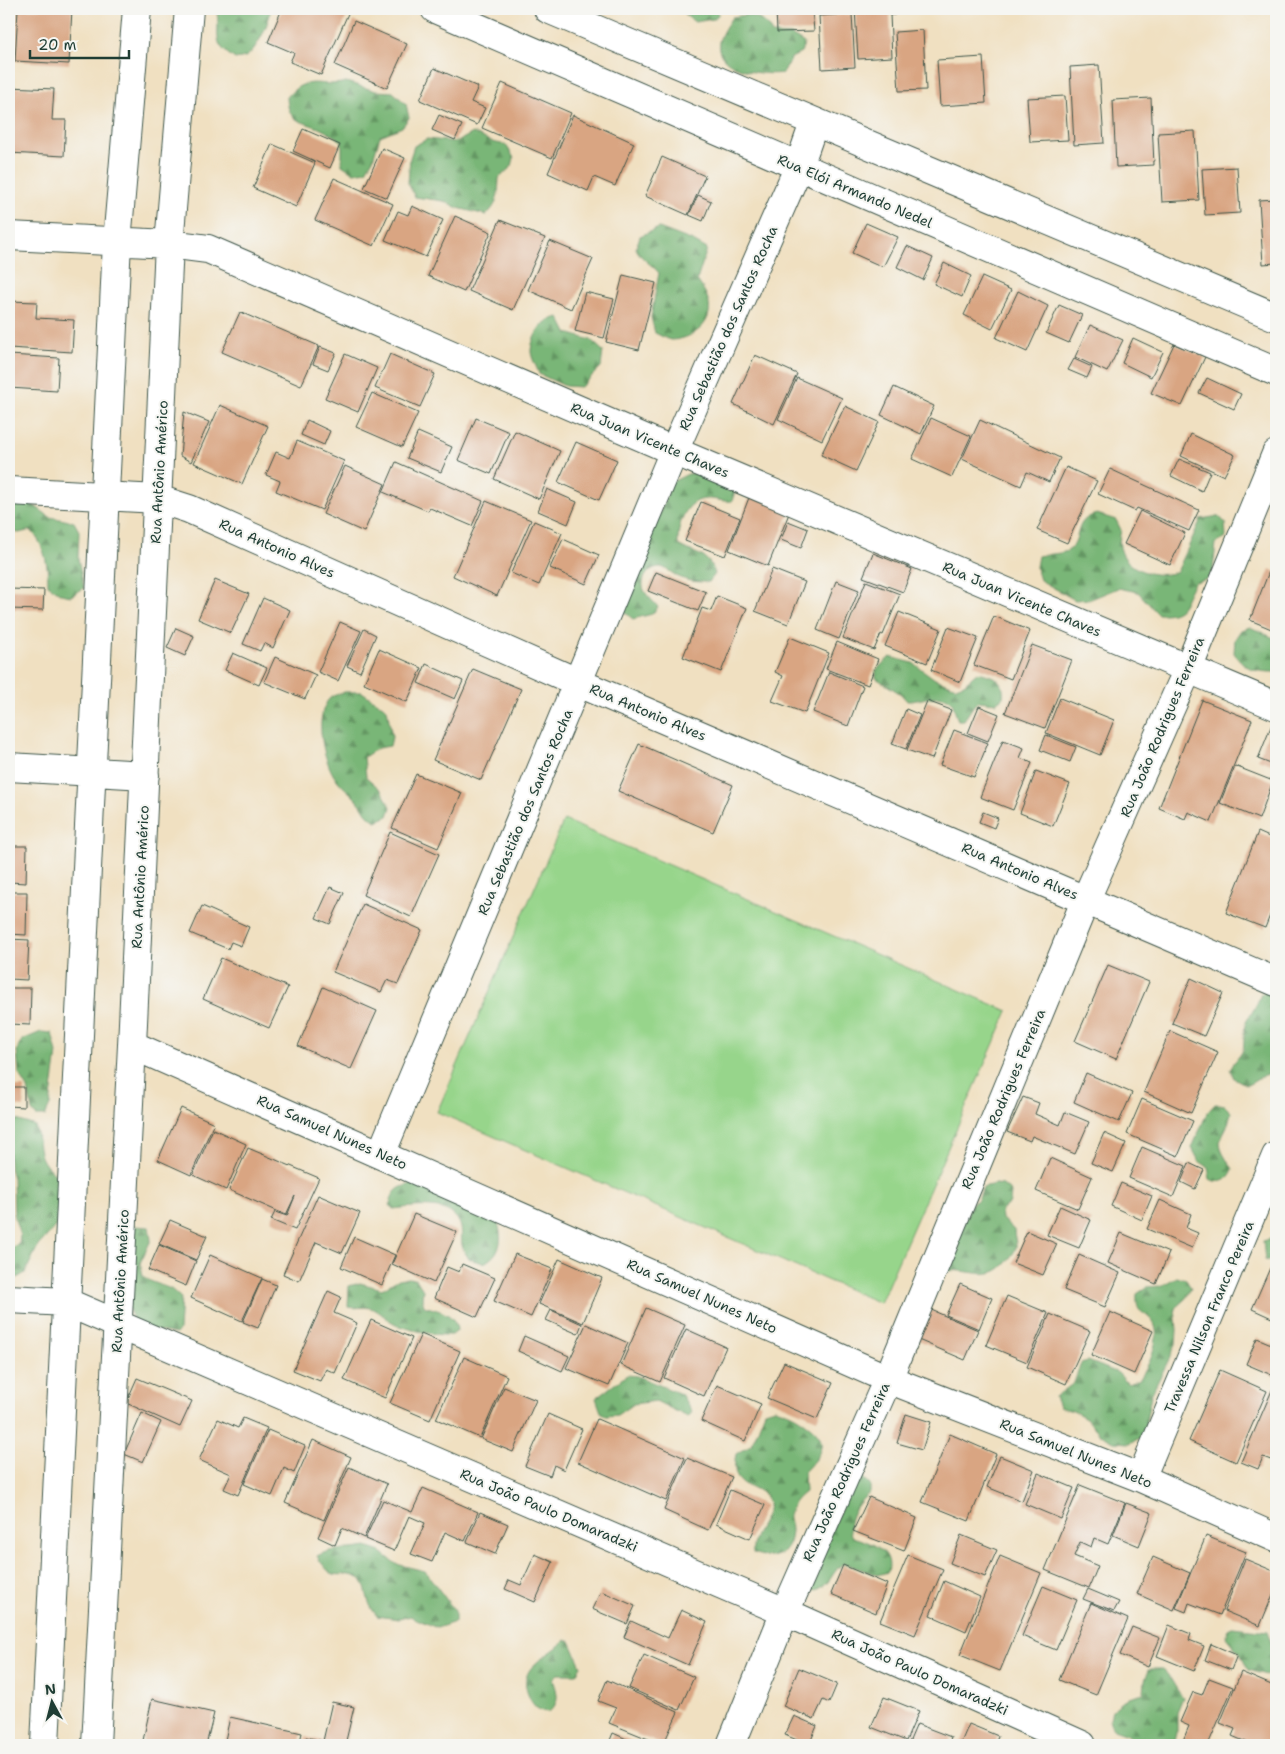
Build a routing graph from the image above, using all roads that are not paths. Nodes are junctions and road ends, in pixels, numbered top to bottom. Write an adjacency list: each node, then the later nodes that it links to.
1 (137, 9): 8 (street)
2 (189, 9): 9 (street, Rua Antônio Américo)
3 (435, 9): 6 (street, Rua Elói Armando Nedel)
4 (548, 9): 5 (street)
5 (814, 123): 6 (street, Rua Sebastião dos Santos Rocha); 10 (street)
6 (799, 166): 11 (street, Rua Elói Armando Nedel); 12 (street, Rua Sebastião dos Santos Rocha)
7 (9, 236): 8 (street, Rua Juan Vicente Chaves)
8 (117, 242): 9 (street, Rua Juan Vicente Chaves); 15 (street)
9 (169, 244): 12 (street, Rua Juan Vicente Chaves); 16 (street, Rua Antônio Américo)
10 (1276, 317)
11 (1276, 372)
12 (674, 451): 17 (street, Rua Juan Vicente Chaves); 18 (street, Rua Sebastião dos Santos Rocha)
13 (1276, 454): 17 (street, Rua João Rodrigues Ferreira)
14 (9, 491): 15 (street, Rua Antonio Alves)
15 (106, 496): 16 (street, Rua Antonio Alves); 21 (street)
16 (158, 499): 18 (street, Rua Antonio Alves); 22 (street, Rua Antônio Américo)
17 (1188, 669): 19 (street, Rua Juan Vicente Chaves); 23 (street, Rua João Rodrigues Ferreira)
18 (579, 683): 23 (street, Rua Antonio Alves); 26 (street, Rua Sebastião dos Santos Rocha)
19 (1276, 706)
20 (9, 767): 21 (street)
21 (93, 772): 22 (street); 29 (street)
22 (145, 775): 25 (street, Rua Antônio Américo)
23 (1086, 899): 24 (street, Rua Antonio Alves); 31 (street, Rua João Rodrigues Ferreira)
24 (1276, 982)
25 (132, 1045): 26 (street, Rua Samuel Nunes Neto); 30 (street, Rua Antônio Américo)
26 (381, 1154): 31 (street, Rua Samuel Nunes Neto)
27 (1276, 1156): 32 (street, Travessa Nilson Franco Pereira)
28 (9, 1299): 29 (street, Rua João Paulo Domaradzki)
29 (66, 1302): 30 (street, Rua João Paulo Domaradzki); 35 (street)
30 (118, 1323): 34 (street, Rua João Paulo Domaradzki); 36 (street, Rua Antônio Américo)
31 (888, 1379): 32 (street, Rua Samuel Nunes Neto); 34 (street, Rua João Rodrigues Ferreira)
32 (1142, 1478): 33 (street, Rua Samuel Nunes Neto)
33 (1276, 1538)
34 (785, 1612): 37 (street, Rua João Rodrigues Ferreira); 38 (street, Rua João Paulo Domaradzki)
35 (45, 1745)
36 (96, 1745)
37 (731, 1745)
38 (1082, 1745)

